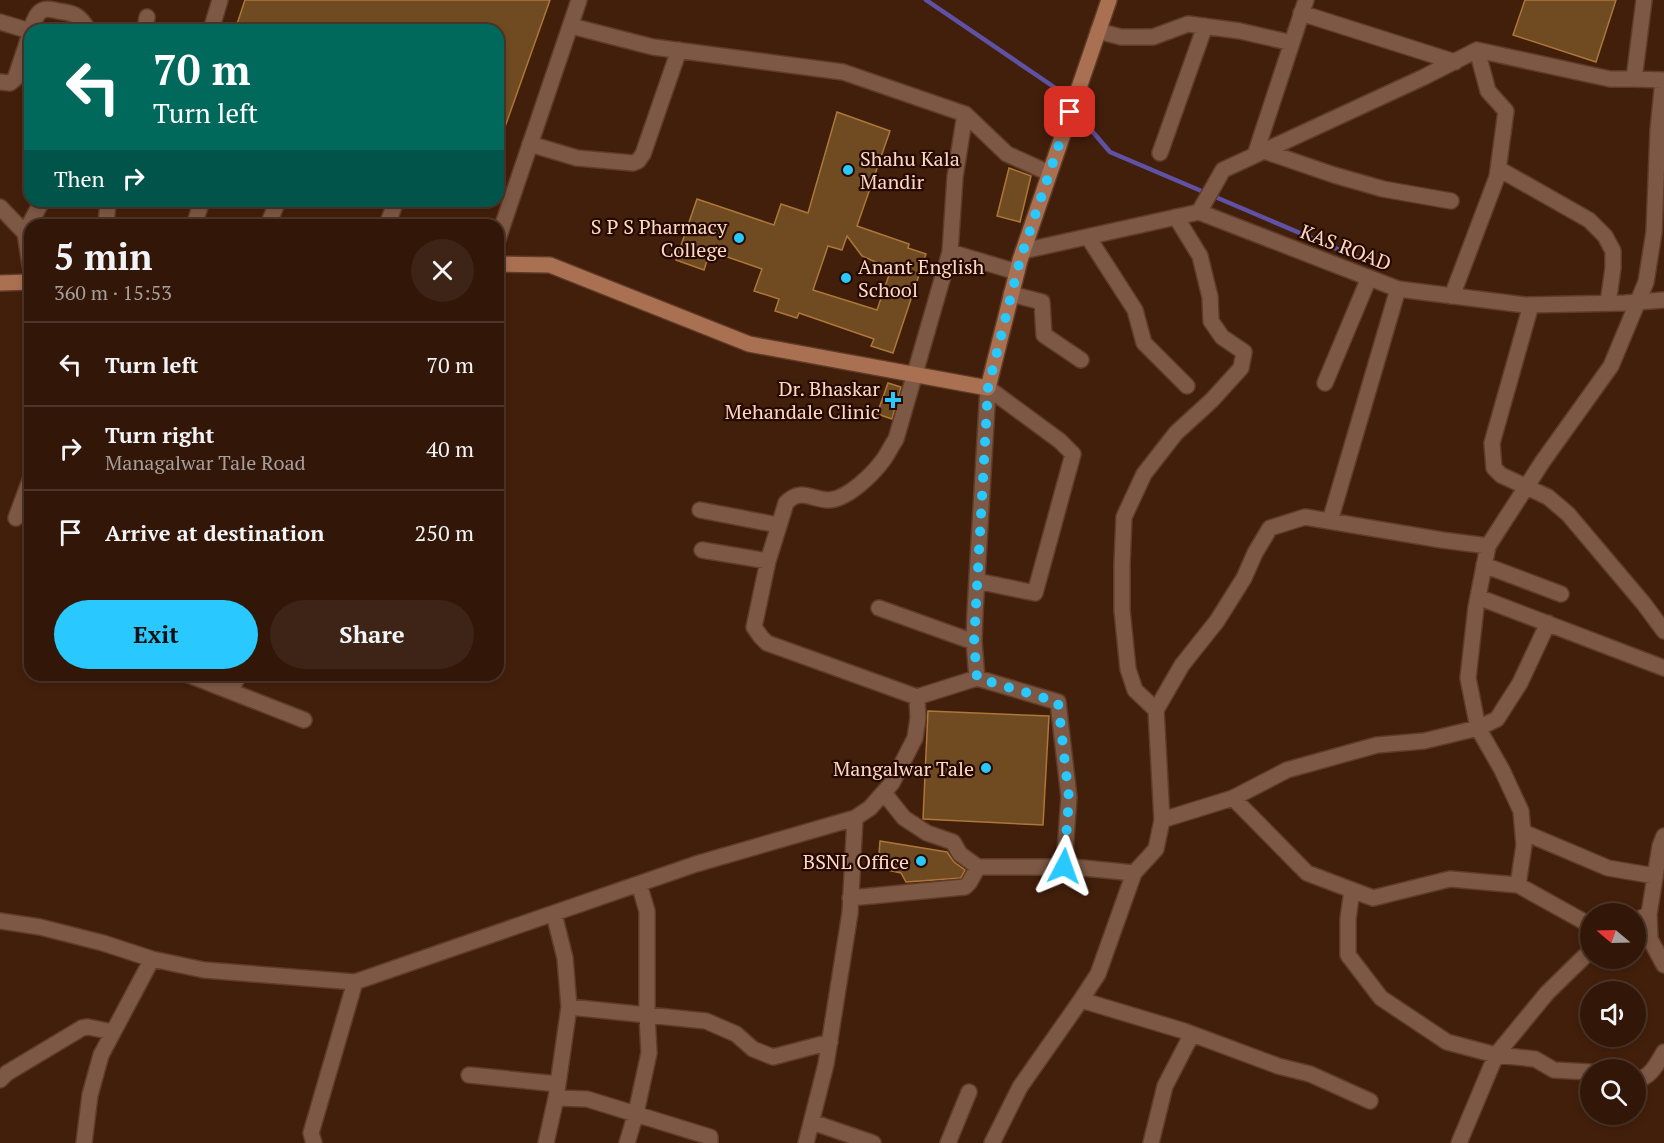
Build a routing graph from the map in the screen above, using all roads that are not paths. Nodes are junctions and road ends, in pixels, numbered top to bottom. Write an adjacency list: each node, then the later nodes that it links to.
1 (220, 0): 9 (street)
2 (579, 0): 10 (street)
3 (1109, 0): 13 (main road)
4 (1644, 0): 19 (street)
5 (1304, 6): 14 (street); 18 (street)
6 (0, 22): 12 (street)
7 (33, 24): 8 (street)
8 (85, 24)
9 (213, 24)
10 (571, 26): 15 (street); 23 (street)
11 (1205, 26): 13 (street); 14 (street); 24 (street)
12 (24, 30)
13 (1098, 31): 27 (main road)
14 (1292, 43): 25 (street)
15 (679, 50): 22 (street); 23 (street)
16 (1477, 50): 18 (street); 19 (street); 26 (street)
17 (24, 51): 21 (street)
18 (1455, 62): 25 (street)
19 (1634, 79): 20 (street)
20 (1664, 80): 46 (street)
21 (0, 82)
22 (965, 114): 27 (street); 36 (street)
23 (530, 144): 32 (street)
24 (1160, 153)
25 (1260, 153): 28 (street); 30 (street)
26 (1499, 169): 44 (street); 47 (street)
27 (1049, 173): 35 (main road)
28 (1451, 201)
29 (0, 207): 33 (street)
30 (1199, 212): 31 (street); 39 (street, KAS ROAD)
31 (1176, 217): 34 (street); 77 (street)
32 (504, 220)
33 (24, 232)
34 (1088, 237): 35 (street); 52 (street)
35 (1023, 251): 38 (main road)
36 (950, 252): 38 (street); 50 (street)
37 (504, 264): 50 (main road)
38 (1017, 272): 43 (main road)
39 (1369, 278): 42 (street, KAS ROAD); 51 (street)
40 (24, 282): 41 (main road)
41 (0, 283)
42 (1398, 289): 44 (street, KAS ROAD); 58 (street)
43 (1011, 294): 49 (street); 53 (main road)
44 (1452, 296): 48 (street, KAS ROAD)
45 (1664, 300): 46 (street, KAS ROAD)
46 (1638, 302): 47 (street, KAS ROAD); 54 (street)
47 (1608, 303): 48 (street, KAS ROAD)
48 (1531, 305): 54 (street)
49 (1082, 360)
50 (915, 374): 53 (main road); 59 (street)
51 (1324, 383)
52 (1187, 386)
53 (988, 388): 64 (street); 64 (street)
54 (1526, 487): 60 (street); 69 (street)
55 (24, 496): 57 (street)
56 (700, 510): 59 (street)
57 (16, 518)
58 (1330, 521): 60 (street); 77 (street)
59 (778, 525): 62 (street)
60 (1488, 546): 63 (street)
61 (702, 550): 62 (street)
62 (768, 561): 76 (street)
63 (1484, 566): 65 (street); 66 (street)
64 (977, 581): 70 (street)
65 (1561, 594)
66 (1478, 597): 68 (street); 79 (street)
67 (879, 608): 70 (street)
68 (1548, 623): 71 (street); 79 (street)
69 (1664, 631)
70 (974, 642): 72 (street)
71 (1664, 668)
72 (977, 678): 76 (street); 87 (street)
73 (204, 681): 75 (street)
74 (236, 681): 75 (street)
75 (230, 691): 78 (street)
76 (917, 697): 80 (street)
77 (1156, 710): 83 (street)
78 (304, 720)
79 (1478, 728): 81 (street); 84 (street)
80 (884, 793): 82 (street); 86 (street)
81 (1233, 798): 83 (street); 92 (street)
82 (855, 818): 90 (street); 93 (street)
83 (1162, 820): 88 (street)
84 (1523, 832): 89 (street); 91 (street)
85 (1663, 843): 89 (street)
86 (978, 867): 87 (street); 93 (street)
87 (1069, 867): 88 (street)
88 (1134, 873): 103 (street)
89 (1655, 876): 94 (street)
90 (639, 884): 95 (street); 105 (street)
91 (1518, 885): 92 (street); 96 (street)
92 (1352, 890): 110 (street)
93 (850, 898): 108 (street)
94 (1646, 904)
95 (554, 914): 102 (street); 104 (street)
96 (1580, 919)
97 (0, 921): 99 (street)
98 (1646, 928): 101 (street)
99 (152, 959): 102 (street); 106 (street)
100 (1580, 961): 110 (street)
101 (1664, 965)
102 (355, 982): 121 (street)
103 (1081, 1000): 107 (street); 128 (street)
104 (569, 1008): 105 (street); 115 (street)
105 (647, 1015): 108 (street); 118 (street)
106 (113, 1032): 114 (street); 120 (street)
107 (1192, 1034): 117 (street); 129 (street)
108 (830, 1042): 119 (street)
109 (1664, 1052): 113 (street)
110 (1496, 1055): 111 (street); 130 (street)
111 (1580, 1071)
112 (469, 1075): 115 (street)
113 (1646, 1076)
114 (0, 1080)
115 (557, 1091): 118 (street); 122 (street)
116 (969, 1092): 127 (street)
117 (1370, 1101)
118 (636, 1113): 123 (street); 124 (street)
119 (812, 1122): 125 (street); 126 (street)
120 (84, 1143)
121 (314, 1143)
122 (546, 1143)
123 (627, 1143)
124 (710, 1143)
125 (806, 1143)
126 (873, 1143)
127 (948, 1143)
128 (992, 1143)
129 (1151, 1143)
130 (1459, 1143)

